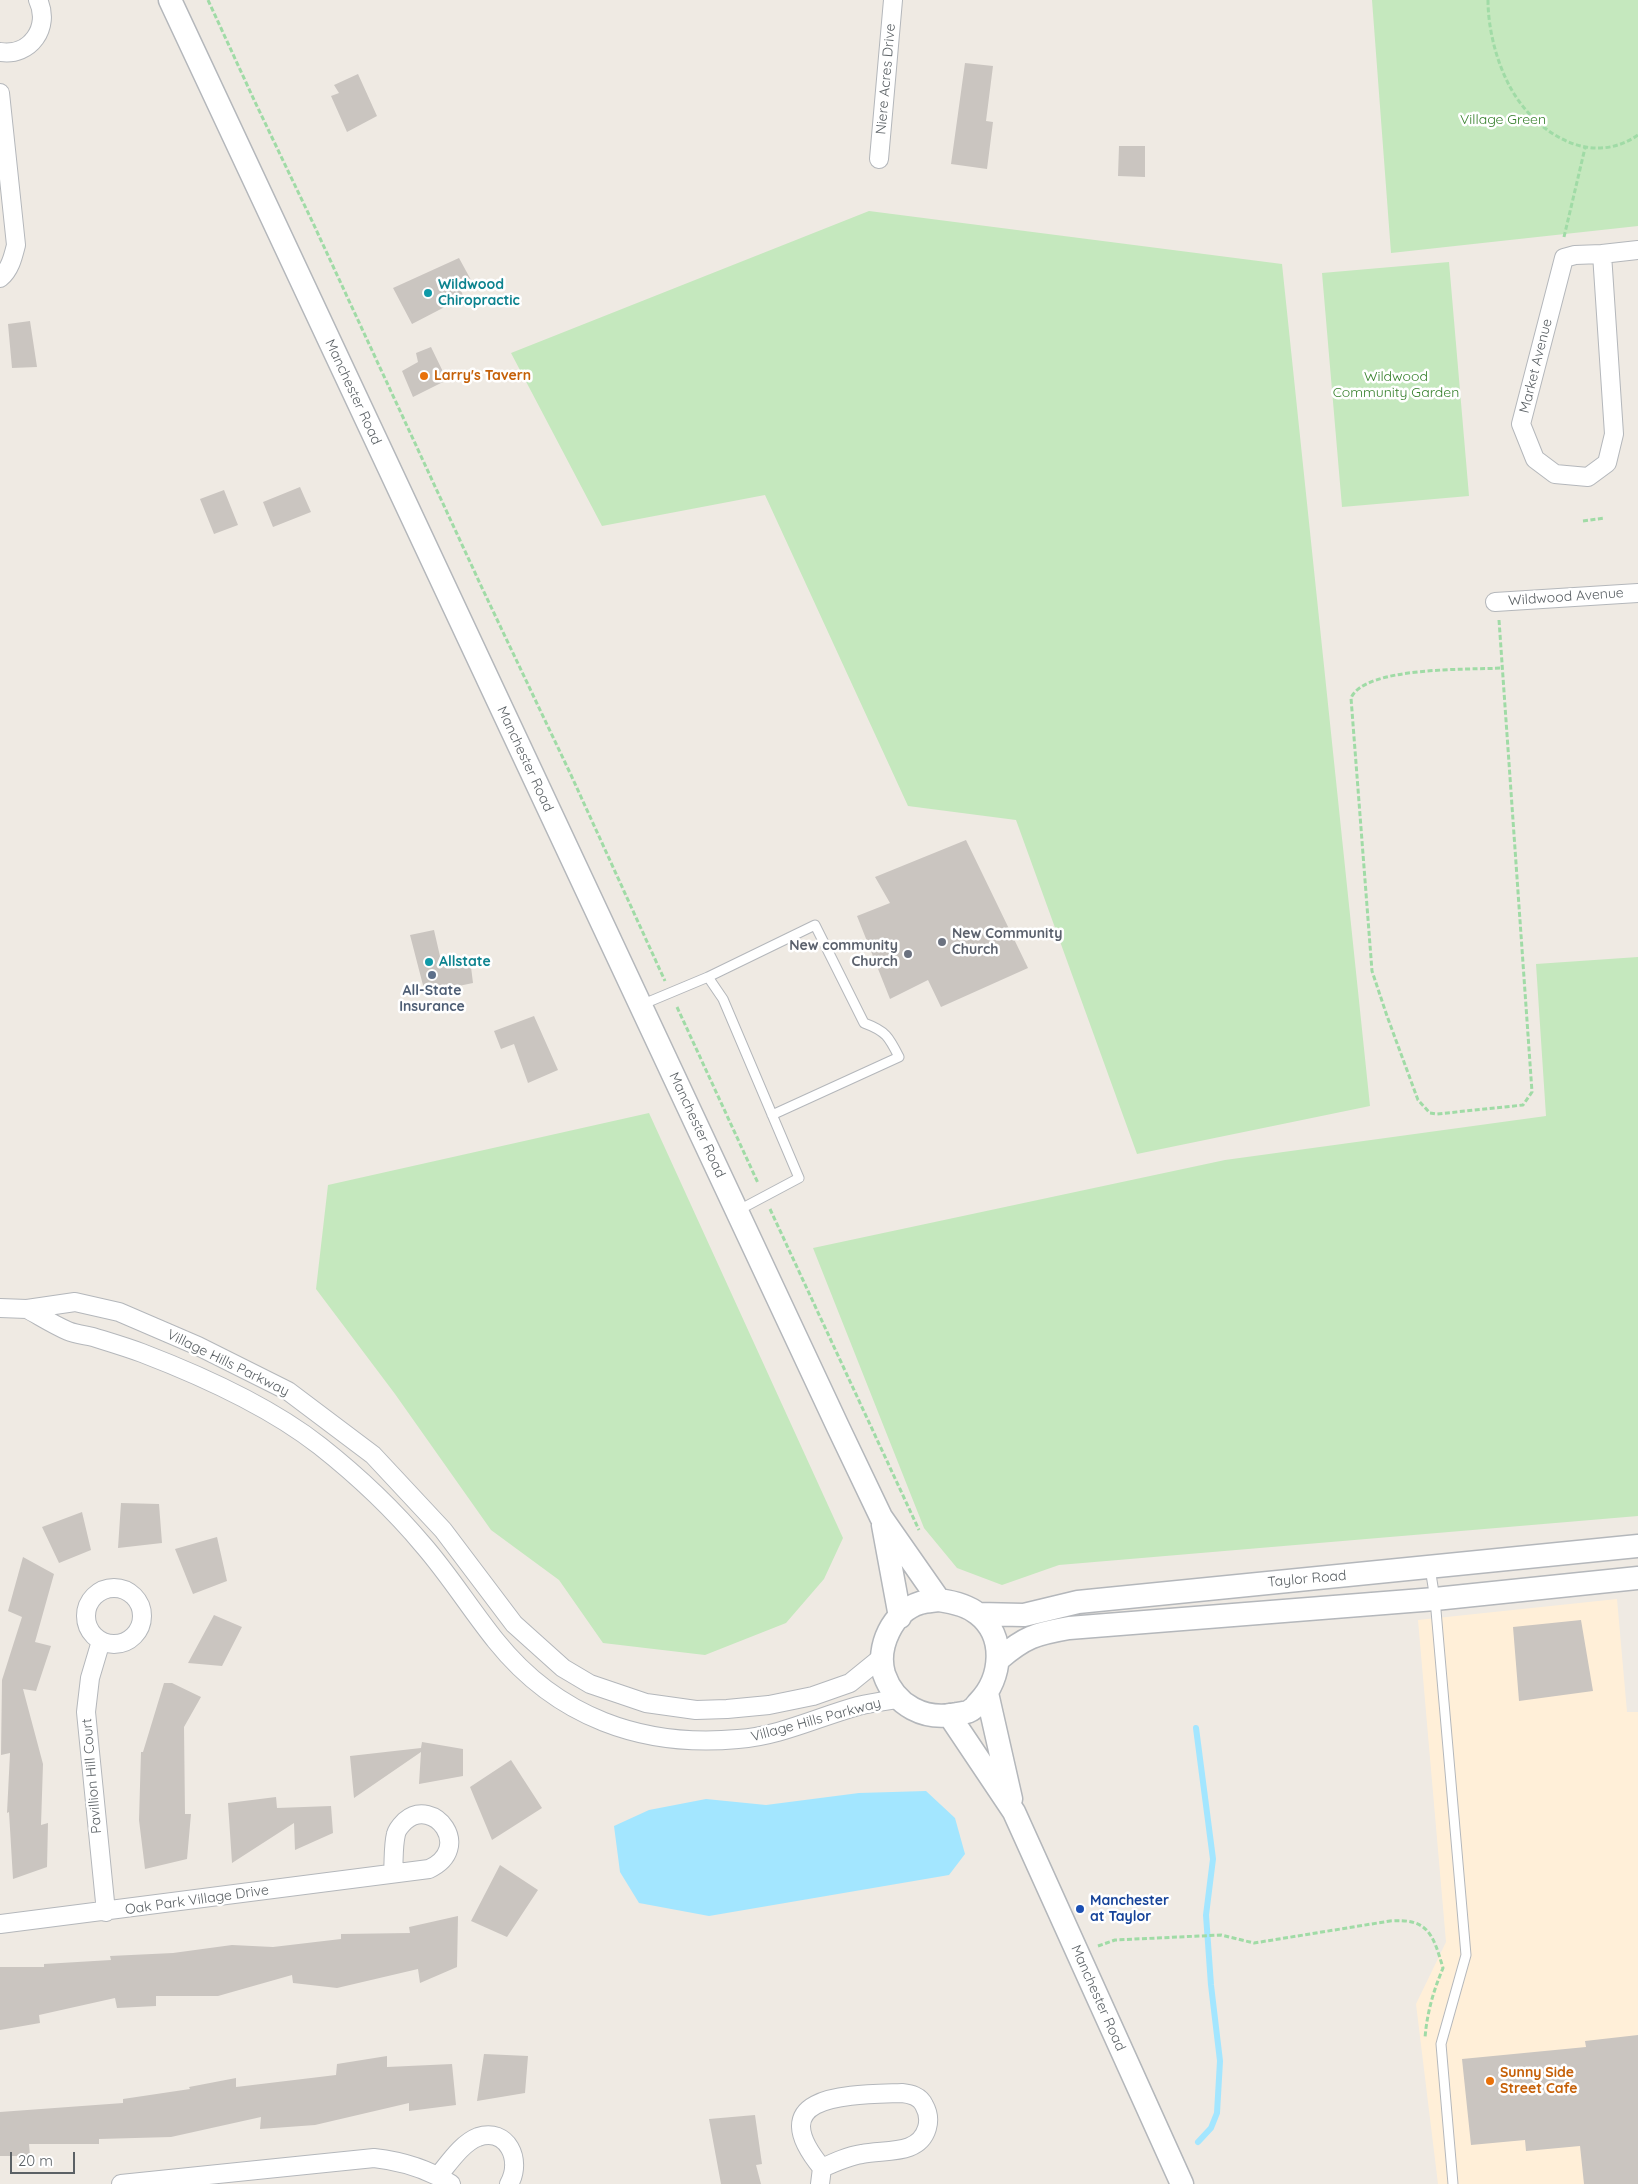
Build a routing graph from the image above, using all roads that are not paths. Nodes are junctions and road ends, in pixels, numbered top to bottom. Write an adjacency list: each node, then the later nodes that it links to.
1 (38, 0): 4 (street)
2 (170, 0): 13 (street, Manchester Road)
3 (893, 0): 6 (street, Niere Acres Drive)
4 (0, 52)
5 (0, 93): 9 (street)
6 (879, 159)
7 (1638, 250): 8 (street)
8 (1602, 254): 8 (street, Market Avenue)
9 (0, 278)
10 (1638, 592): 11 (street, Wildwood Avenue)
11 (1495, 602)
12 (708, 977): 13 (lane); 14 (lane); 14 (lane)
13 (641, 1006): 15 (street, Manchester Road)
14 (772, 1115): 15 (lane)
15 (737, 1211): 18 (street, Manchester Road)
16 (0, 1308): 17 (street, Village Hills Parkway)
17 (27, 1309): 26 (street, Village Hills Parkway); 27 (street, Village Hills Parkway)
18 (881, 1517): 23 (street, Manchester Road); 25 (street, Manchester Road)
19 (1638, 1546): 20 (street, Taylor Road)
20 (1430, 1568): 22 (lane); 24 (street, Taylor Road)
21 (1638, 1578): 22 (street)
22 (1435, 1599): 30 (street); 44 (lane)
23 (939, 1600): 24 (street); 25 (street)
24 (978, 1614): 30 (street)
25 (900, 1617): 29 (street)
26 (514, 1624): 27 (street); 29 (street, Village Hills Parkway)
27 (496, 1640): 32 (street, Village Hills Parkway)
28 (101, 1642): 36 (street, Pavillion Hill Court)
29 (882, 1657): 32 (street)
30 (998, 1659): 31 (street)
31 (987, 1692): 33 (street); 34 (street, Manchester Road)
32 (898, 1699): 33 (street)
33 (949, 1715): 34 (street, Manchester Road)
34 (1014, 1812): 43 (street, Manchester Road)
35 (393, 1873): 36 (street, Oak Park Village Drive)
36 (106, 1912): 37 (street, Oak Park Village Drive)
37 (0, 1924)
38 (821, 2176): 38 (street)
39 (206, 2179): 40 (street); 41 (street)
40 (445, 2180): 42 (street)
41 (121, 2184)
42 (508, 2184)
43 (1182, 2184)
44 (1453, 2184)

